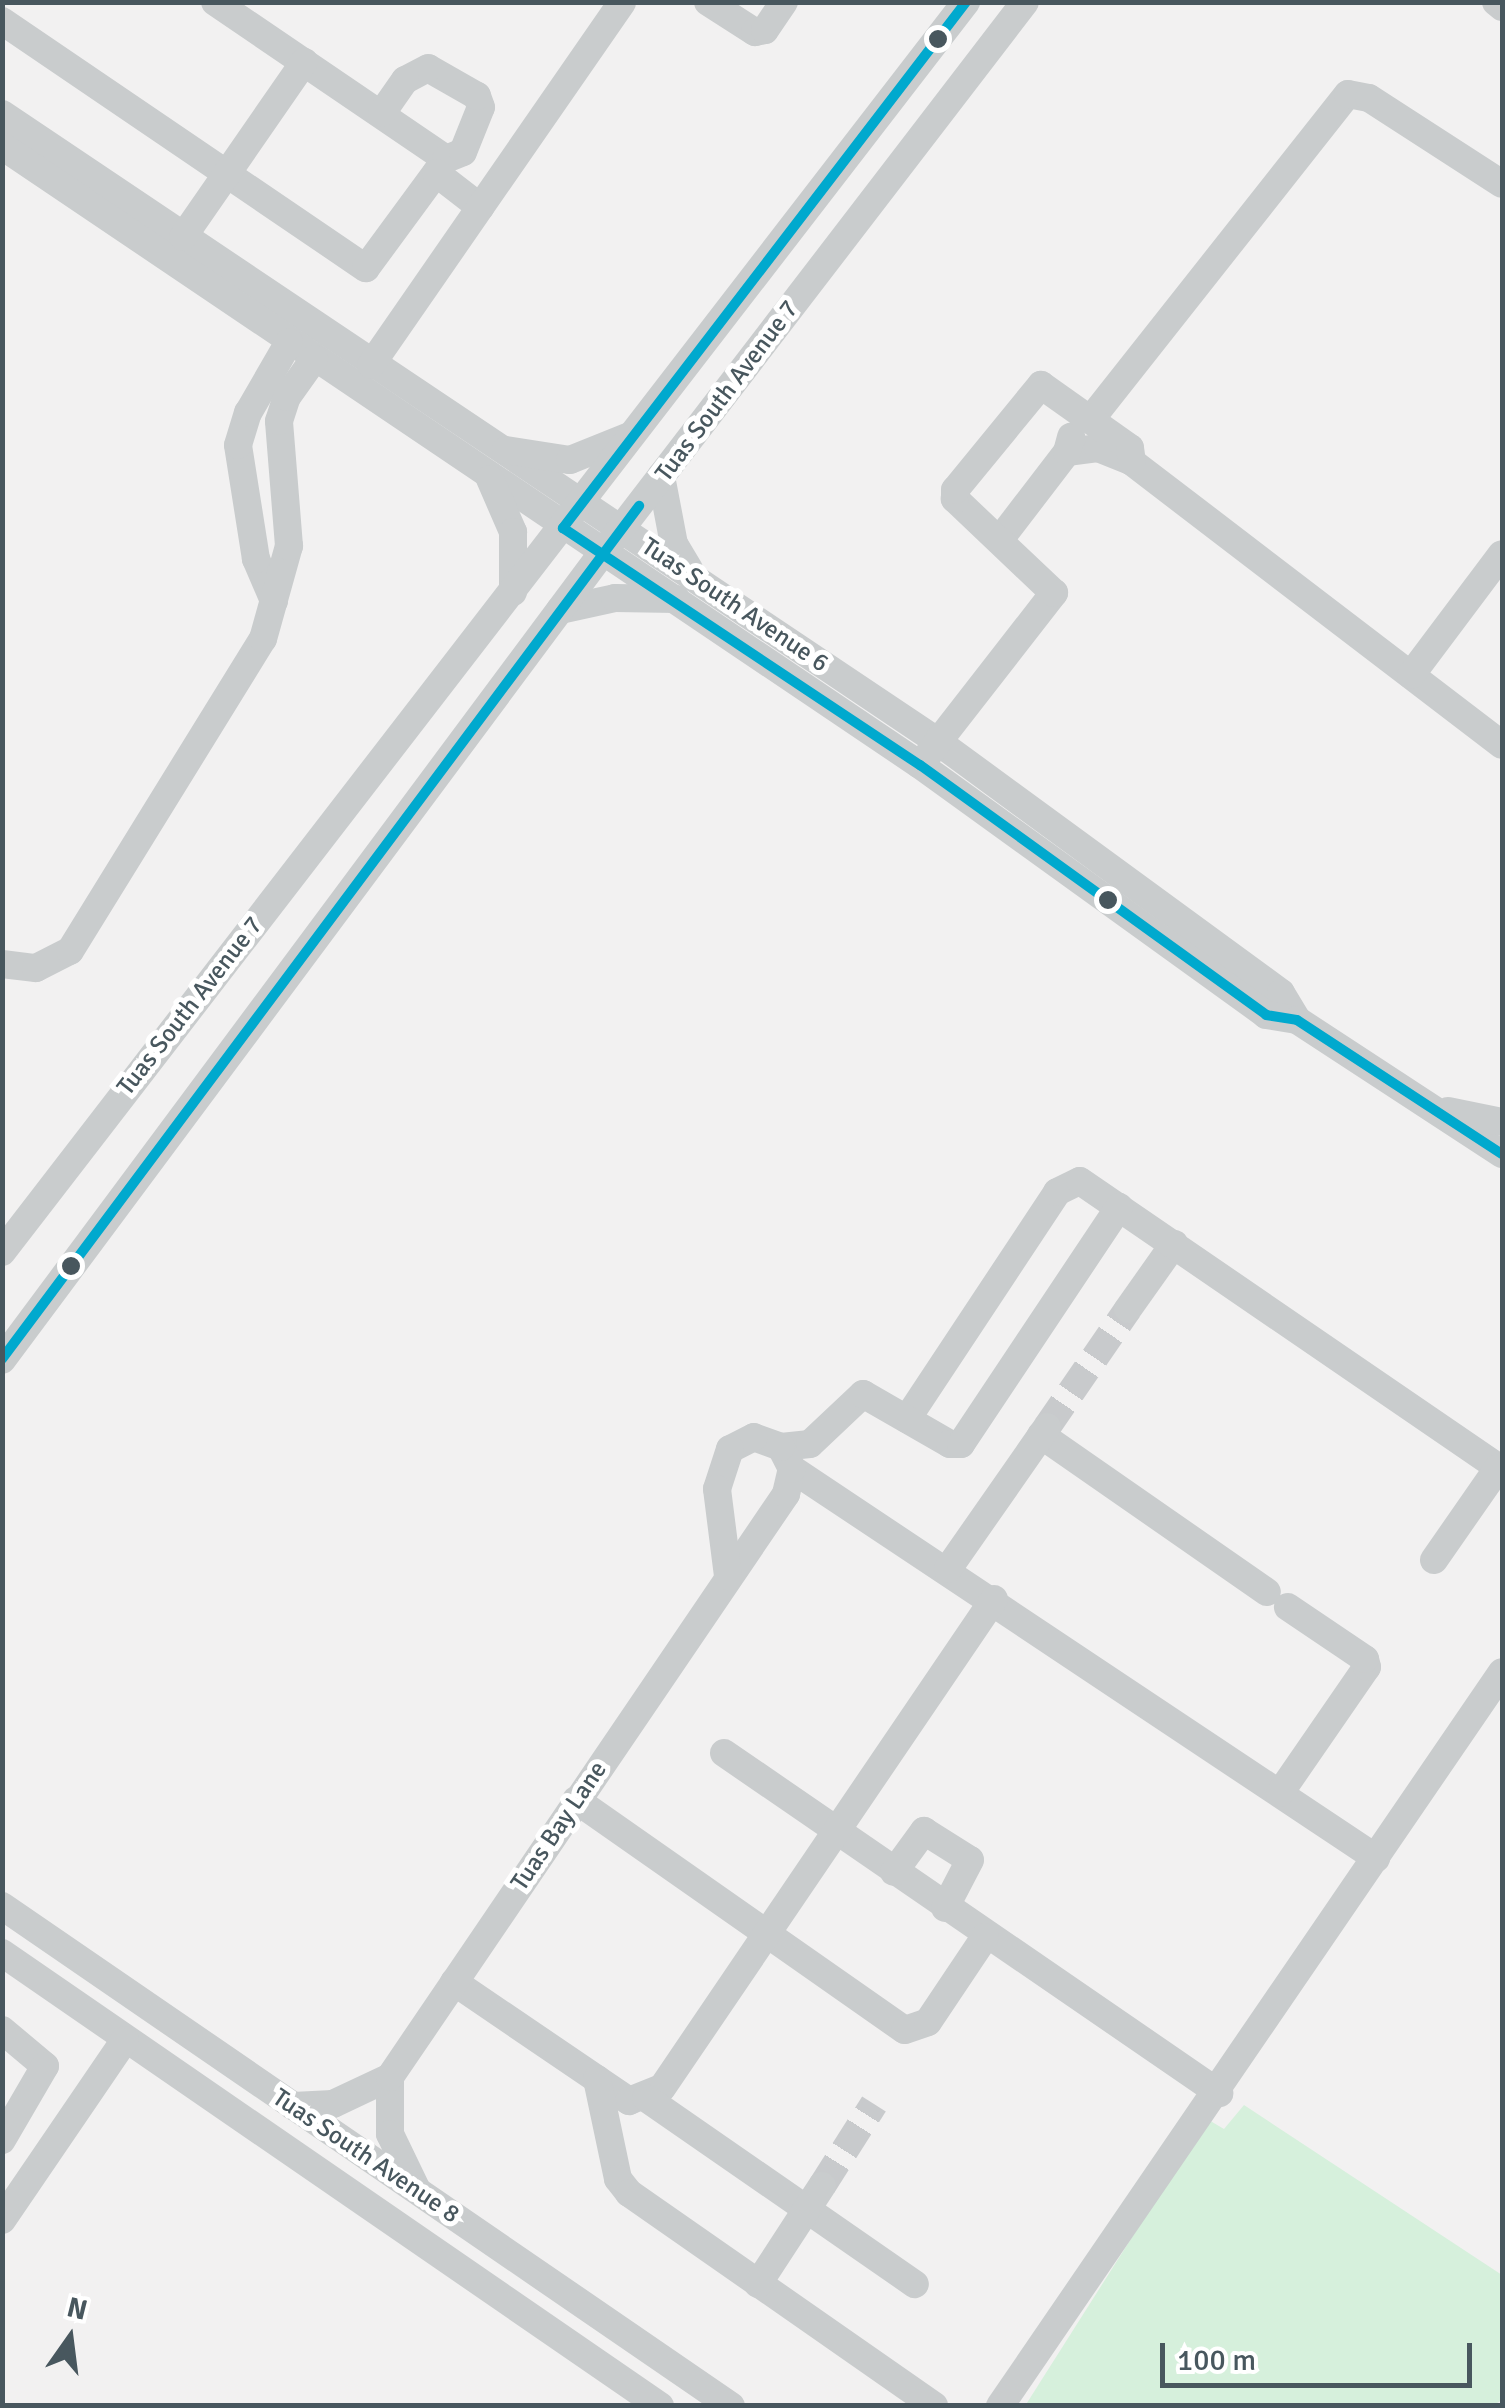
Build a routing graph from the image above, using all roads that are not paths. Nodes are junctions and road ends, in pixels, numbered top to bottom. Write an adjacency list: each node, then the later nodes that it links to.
1 (214, 2): 10 (street)
2 (622, 2): 17 (street)
3 (708, 2): 4 (street)
4 (784, 2)
5 (966, 2): 25 (street, Tuas South Avenue 7)
6 (1025, 2): 29 (street, Tuas South Avenue 7)
7 (1496, 2): 8 (street)
8 (1502, 7)
9 (2, 21): 15 (street)
10 (304, 62): 11 (street); 15 (street)
11 (382, 113): 14 (street); 14 (street)
12 (2, 114): 18 (street, Tuas South Avenue 6)
13 (2, 146): 19 (street, Tuas South Avenue 6)
14 (441, 166): 15 (street); 17 (street)
15 (227, 175): 18 (street)
16 (1502, 184): 23 (street)
17 (480, 206): 21 (street)
18 (183, 237): 21 (street, Tuas South Avenue 6)
19 (290, 342): 20 (street, Tuas South Avenue 6); 22 (street)
20 (314, 359): 24 (street); 30 (street, Tuas South Avenue 6)
21 (371, 365): 26 (street, Tuas South Avenue 6)
22 (248, 413): 24 (street); 39 (street)
23 (1084, 414): 27 (street); 28 (street); 33 (street)
24 (279, 422): 39 (street)
25 (635, 433): 26 (street); 31 (street, Tuas South Avenue 7)
26 (495, 448): 31 (street, Tuas South Avenue 6)
27 (1068, 452): 28 (street); 33 (street)
28 (1132, 462): 41 (street)
29 (661, 476): 32 (street, Tuas South Avenue 7); 36 (street)
30 (490, 479): 31 (street, Tuas South Avenue 6); 37 (street)
31 (572, 518): 32 (street, Tuas South Avenue 6); 34 (street, Tuas South Avenue 6); 37 (street, Tuas South Avenue 7)
32 (621, 530): 34 (street, Tuas South Avenue 7); 36 (street, Tuas South Avenue 6)
33 (1002, 538): 42 (street)
34 (603, 552): 38 (street, Tuas South Avenue 6); 40 (street, Tuas South Avenue 7)
35 (1502, 554): 41 (street)
36 (692, 574): 42 (street, Tuas South Avenue 6)
37 (513, 592): 52 (street, Tuas South Avenue 7)
38 (677, 599): 40 (street); 44 (street, Tuas South Avenue 6)
39 (274, 601): 45 (street)
40 (560, 610): 54 (street, Tuas South Avenue 7)
41 (1411, 675): 43 (street)
42 (937, 742): 44 (street); 46 (street, Tuas South Avenue 6)
43 (1502, 745)
44 (920, 766): 46 (street, Tuas South Avenue 6)
45 (2, 964)
46 (1297, 1020): 47 (street, Tuas South Avenue 6)
47 (1432, 1108): 48 (street); 49 (street, Tuas South Avenue 6)
48 (1502, 1122)
49 (1502, 1154)
50 (1119, 1207): 51 (street); 55 (street); 55 (street)
51 (1174, 1244): 53 (street); 57 (street)
52 (2, 1252)
53 (1128, 1310)
54 (2, 1360)
55 (907, 1419): 56 (street)
56 (787, 1458): 59 (street); 60 (street, Tuas Bay Lane); 60 (street)
57 (1500, 1469): 58 (street)
58 (1434, 1560)
59 (948, 1569): 61 (street); 64 (street)
60 (728, 1576): 65 (street, Tuas Bay Lane)
61 (994, 1599): 64 (street); 66 (street)
62 (1502, 1672): 67 (street)
63 (724, 1753): 66 (street)
64 (1280, 1793): 67 (street)
65 (576, 1800): 71 (street); 74 (street, Tuas Bay Lane)
66 (836, 1832): 68 (street); 71 (street)
67 (1376, 1858): 79 (street)
68 (894, 1872): 70 (street); 70 (street)
69 (2, 1906): 81 (street, Tuas South Avenue 8)
70 (945, 1908): 72 (street)
71 (766, 1934): 72 (street); 80 (street)
72 (986, 1937): 79 (street)
73 (2, 1953): 76 (street, Tuas South Avenue 8)
74 (454, 1982): 77 (street, Tuas Bay Lane); 78 (street)
75 (2, 2030): 82 (street)
76 (125, 2040): 83 (street); 90 (street, Tuas South Avenue 8)
77 (390, 2076): 81 (street, Tuas Bay Lane); 85 (street)
78 (597, 2079): 80 (street); 88 (street)
79 (1219, 2094): 93 (street)
80 (646, 2098): 86 (street)
81 (292, 2106): 85 (street, Tuas South Avenue 8)
82 (2, 2140)
83 (12, 2186): 87 (street)
84 (822, 2186): 86 (street)
85 (418, 2192): 91 (street, Tuas South Avenue 8)
86 (806, 2210): 88 (street); 89 (street)
87 (2, 2220)
88 (758, 2284): 92 (street)
89 (915, 2284)
90 (660, 2406)
91 (731, 2406)
92 (934, 2406)
93 (1000, 2406)

